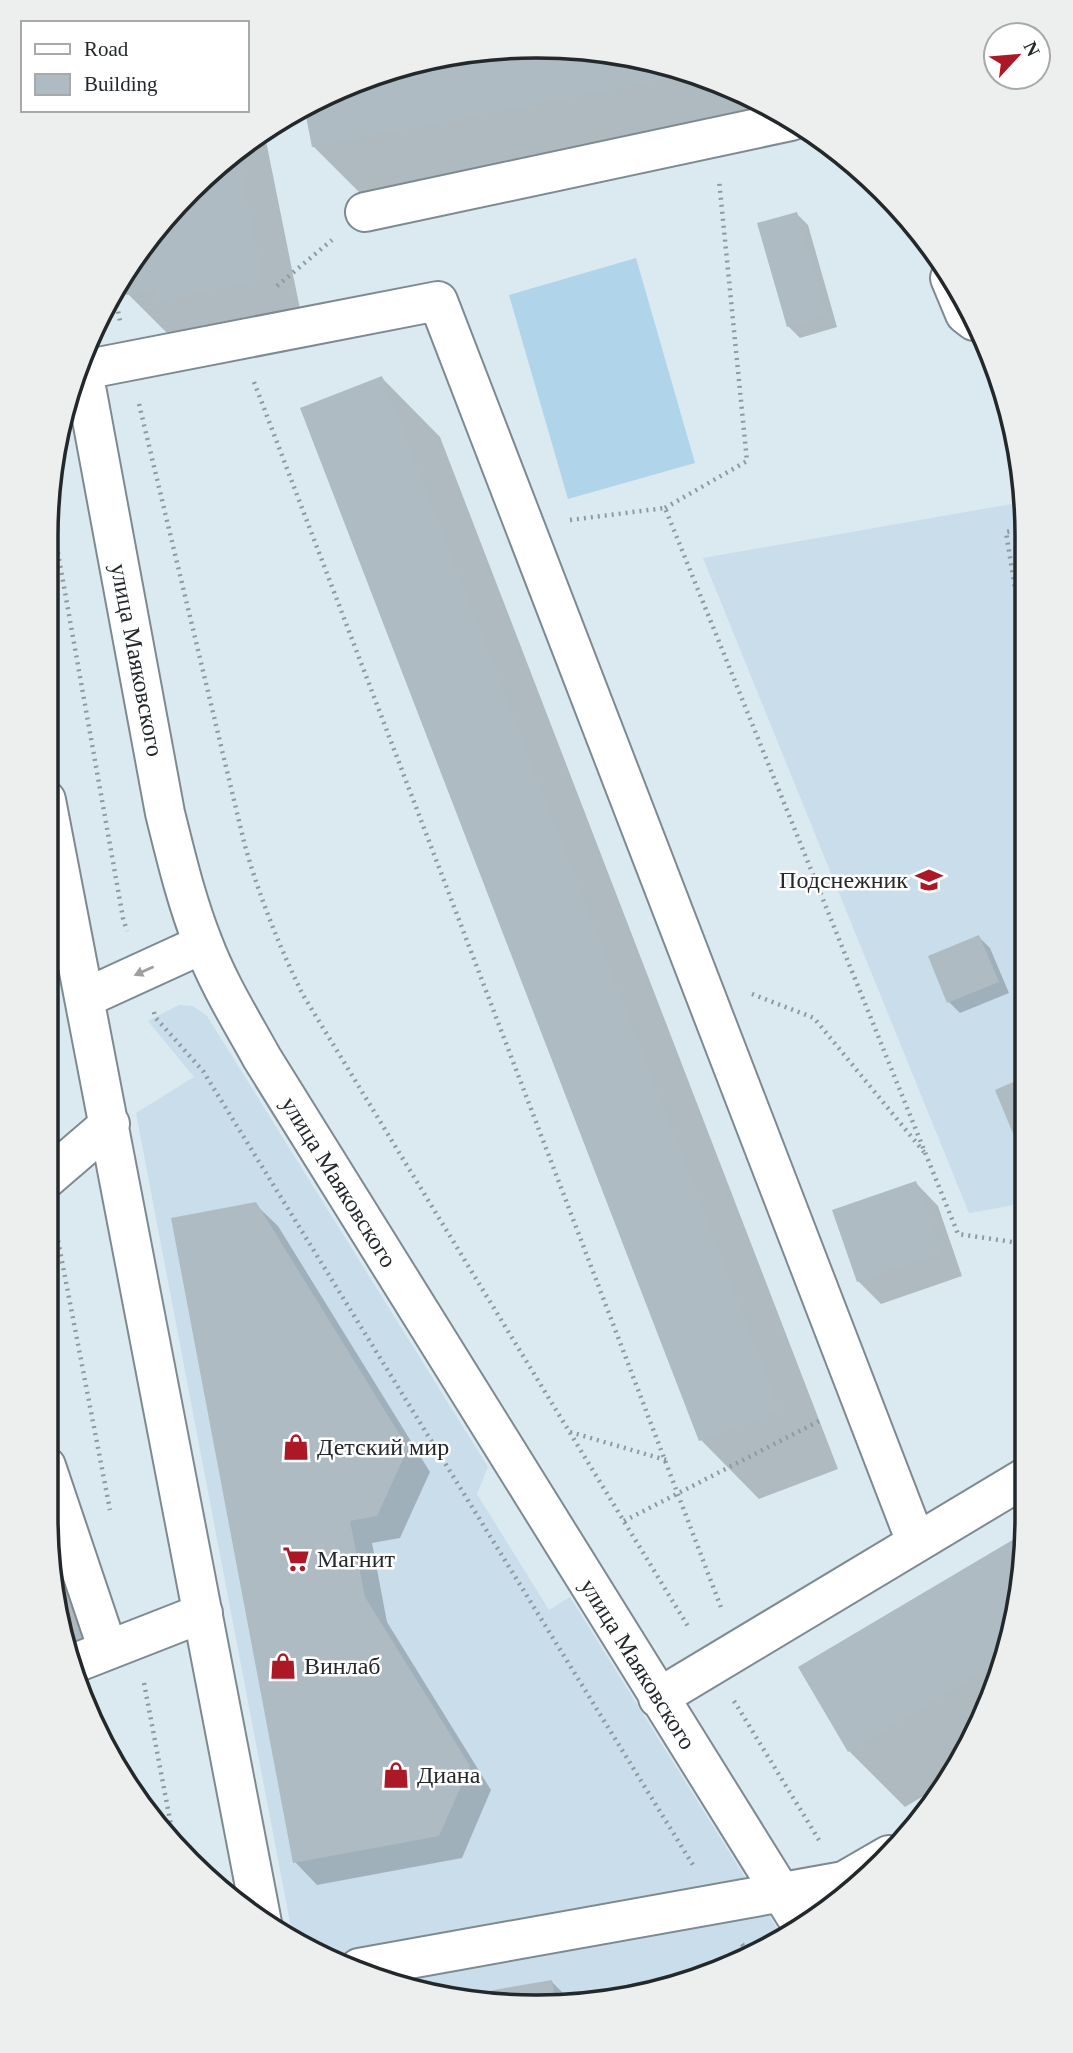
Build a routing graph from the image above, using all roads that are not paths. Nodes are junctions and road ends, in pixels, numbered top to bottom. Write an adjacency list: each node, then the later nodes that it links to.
1 (779, 124): 2 (street)
2 (365, 212)
3 (90, 364): 12 (street)
4 (85, 379): 6 (street, улица Маяковского)
5 (58, 861): 7 (street)
6 (203, 944): 7 (street, one-way to 7); 16 (street, улица Маяковского)
7 (85, 998): 8 (street)
8 (110, 1124): 9 (street); 13 (street)
9 (58, 1169)
10 (1015, 1484): 12 (street)
11 (58, 1502): 14 (street)
12 (916, 1542): 16 (street)
13 (203, 1613): 14 (street); 18 (street)
14 (108, 1650): 15 (street)
15 (80, 1661)
16 (658, 1698): 19 (street, улица Маяковского)
17 (851, 1877): 19 (street)
18 (259, 1906)
19 (791, 1909): 20 (street)
20 (373, 1966)

